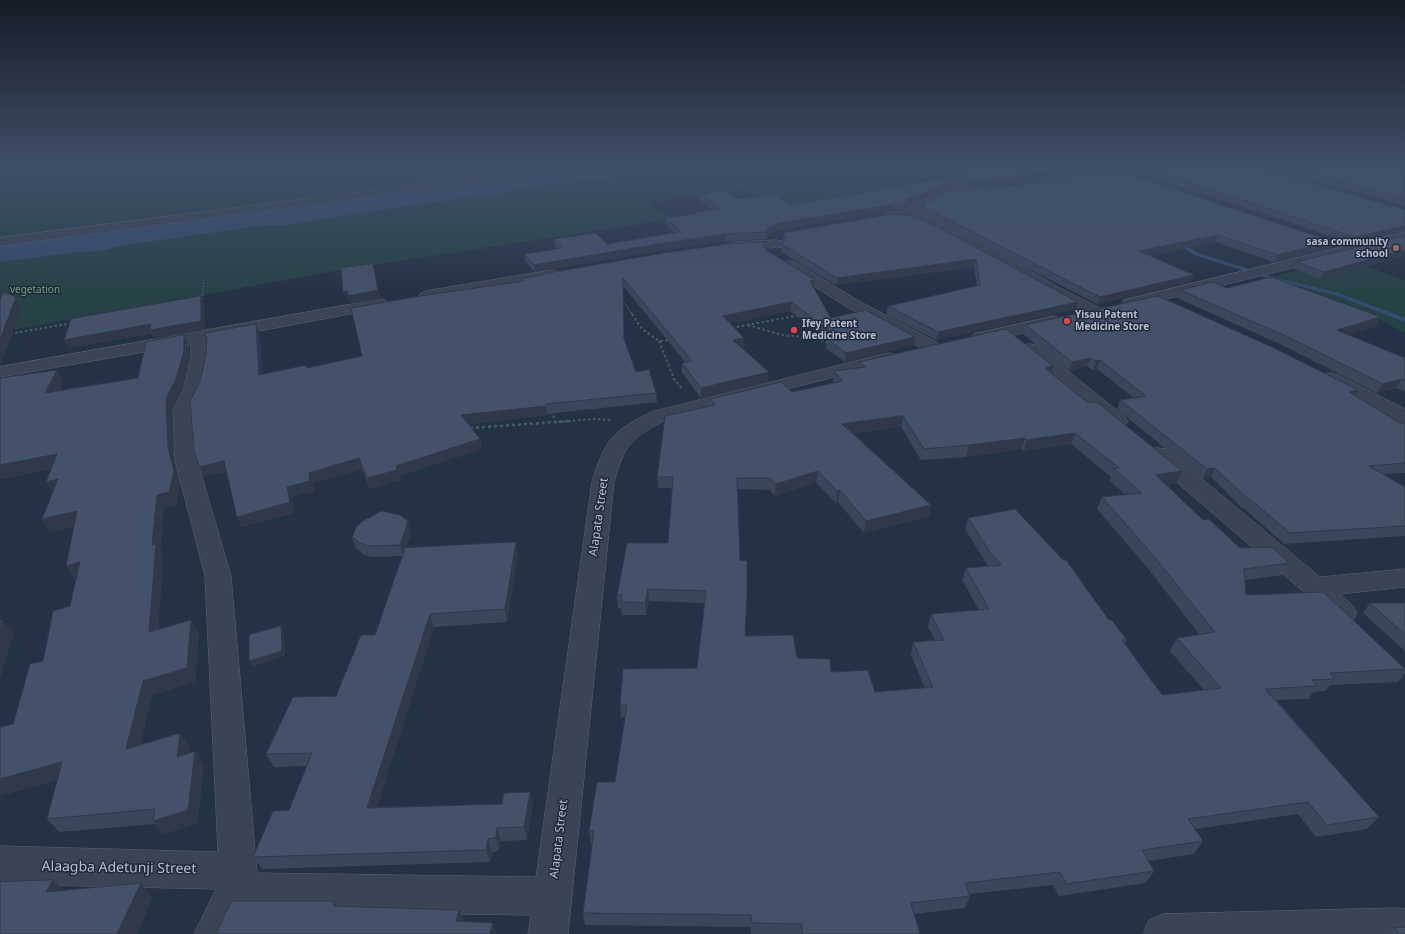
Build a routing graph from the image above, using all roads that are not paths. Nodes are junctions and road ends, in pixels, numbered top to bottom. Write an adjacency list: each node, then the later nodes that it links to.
1 (268, 207): 6 (street)
2 (917, 207): 4 (street)
3 (877, 218): 4 (street)
4 (920, 219): 15 (street)
5 (1405, 236): 9 (street)
6 (0, 242)
7 (1327, 242): 9 (street)
8 (719, 247): 18 (street)
9 (1349, 249): 11 (street, Alapata Street)
10 (567, 271): 12 (street)
11 (1157, 297): 14 (street); 15 (street, Alapata Street)
12 (412, 298)
13 (396, 301): 17 (street)
14 (1179, 306)
15 (1094, 311): 16 (street, Alapata Street)
16 (1008, 332): 18 (street, Alapata Street); 23 (street)
17 (200, 337): 20 (street); 26 (street)
18 (934, 348): 27 (street, Alapata Street)
19 (1316, 371): 21 (street)
20 (0, 372)
21 (1405, 417)
22 (1405, 578): 23 (street)
23 (1315, 587): 24 (street)
24 (1360, 629)
25 (0, 865): 26 (street, Alaagba Adetunji Street)
26 (237, 881): 27 (street, Alaagba Adetunji Street); 29 (street)
27 (552, 896): 30 (street, Alapata Street)
28 (1405, 929): 31 (street)
29 (214, 934)
30 (548, 934)
31 (1163, 934)

